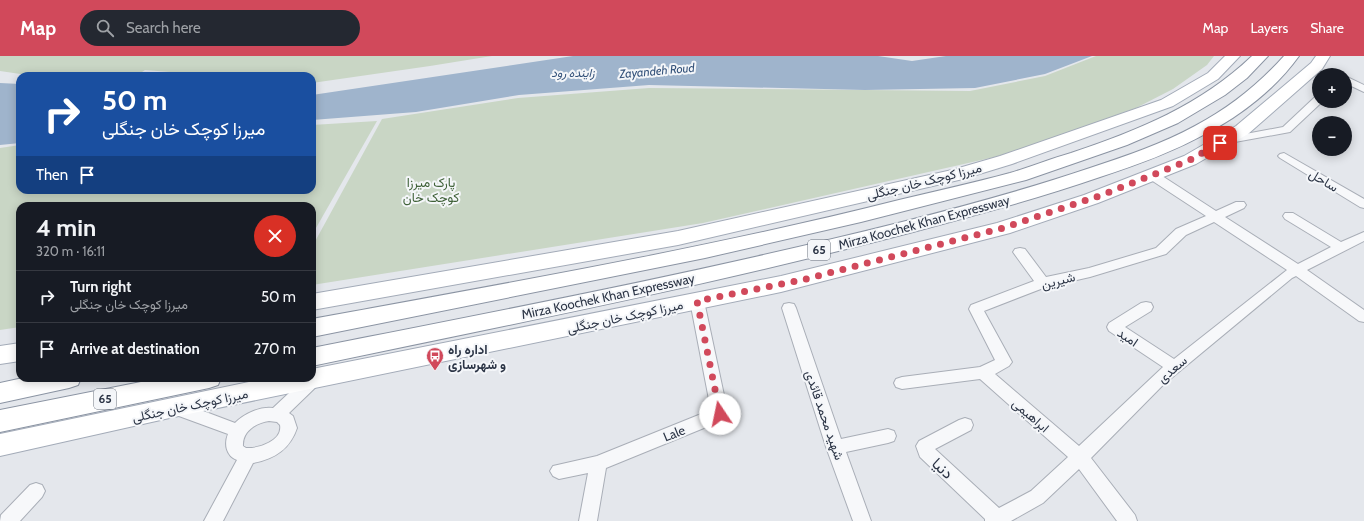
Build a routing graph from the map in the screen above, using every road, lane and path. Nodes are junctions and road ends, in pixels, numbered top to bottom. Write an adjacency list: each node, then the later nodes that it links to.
1 (1233, 56): 20 (main road, میرزا کوچک خان جنگلی)
2 (1261, 56): 25 (main road, Mirza Koochek Khan Expressway / 65)
3 (1292, 56): 28 (main road, Mirza Koochek Khan Expressway / 65)
4 (1320, 66): 8 (main road, میرزا کوچک خان جنگلی)
5 (1352, 82): 6 (street)
6 (1364, 88)
7 (1312, 107): 8 (street)
8 (1224, 141): 10 (main road, میرزا کوچک خان جنگلی)
9 (1284, 156): 11 (street, ساحل)
10 (1152, 175): 13 (street); 21 (main road, میرزا کوچک خان جنگلی)
11 (1364, 204)
12 (1240, 206): 13 (street, شیرین)
13 (1214, 216): 18 (street); 19 (street, شیرین)
14 (1289, 216): 16 (street)
15 (1364, 236): 16 (street, سعدی)
16 (1341, 248): 18 (street, سعدی)
17 (1020, 252): 19 (street)
18 (1297, 270): 24 (street); 29 (street, سعدی)
19 (1043, 283): 30 (street, شیرین)
20 (316, 301)
21 (697, 301): 32 (main road, میرزا کوچک خان جنگلی); 50 (street, Lale)
22 (1146, 307): 29 (street, امید)
23 (789, 308): 47 (street, شهید محمد قائدی)
24 (1364, 317)
25 (316, 327)
26 (16, 353): 27 (main road)
27 (0, 355)
28 (316, 356)
29 (1174, 367): 49 (street, سعدی)
30 (983, 374): 38 (street); 49 (street, ابراهیمی)
31 (16, 378): 33 (main road)
32 (316, 379)
33 (0, 380)
34 (51, 382): 39 (main road)
35 (190, 382): 42 (main road, 65)
36 (299, 382): 40 (main road, میرزا کوچک خان جنگلی)
37 (311, 382): 41 (street)
38 (902, 383)
39 (0, 393)
40 (174, 407): 44 (street); 46 (main road, میرزا کوچک خان جنگلی)
41 (277, 414): 44 (street); 48 (street)
42 (0, 421)
43 (965, 425): 53 (street, دنیا)
44 (238, 431): 48 (street)
45 (888, 436): 47 (street)
46 (0, 445)
47 (835, 447): 57 (street, شهید محمد قائدی)
48 (248, 456): 55 (street)
49 (1080, 457): 53 (street, سعدی); 58 (street, ابراهیمی)
50 (598, 463): 51 (street); 56 (street)
51 (559, 471)
52 (36, 491): 54 (street)
53 (996, 520)
54 (8, 521)
55 (213, 521)
56 (588, 521)
57 (862, 521)
58 (1128, 521)

